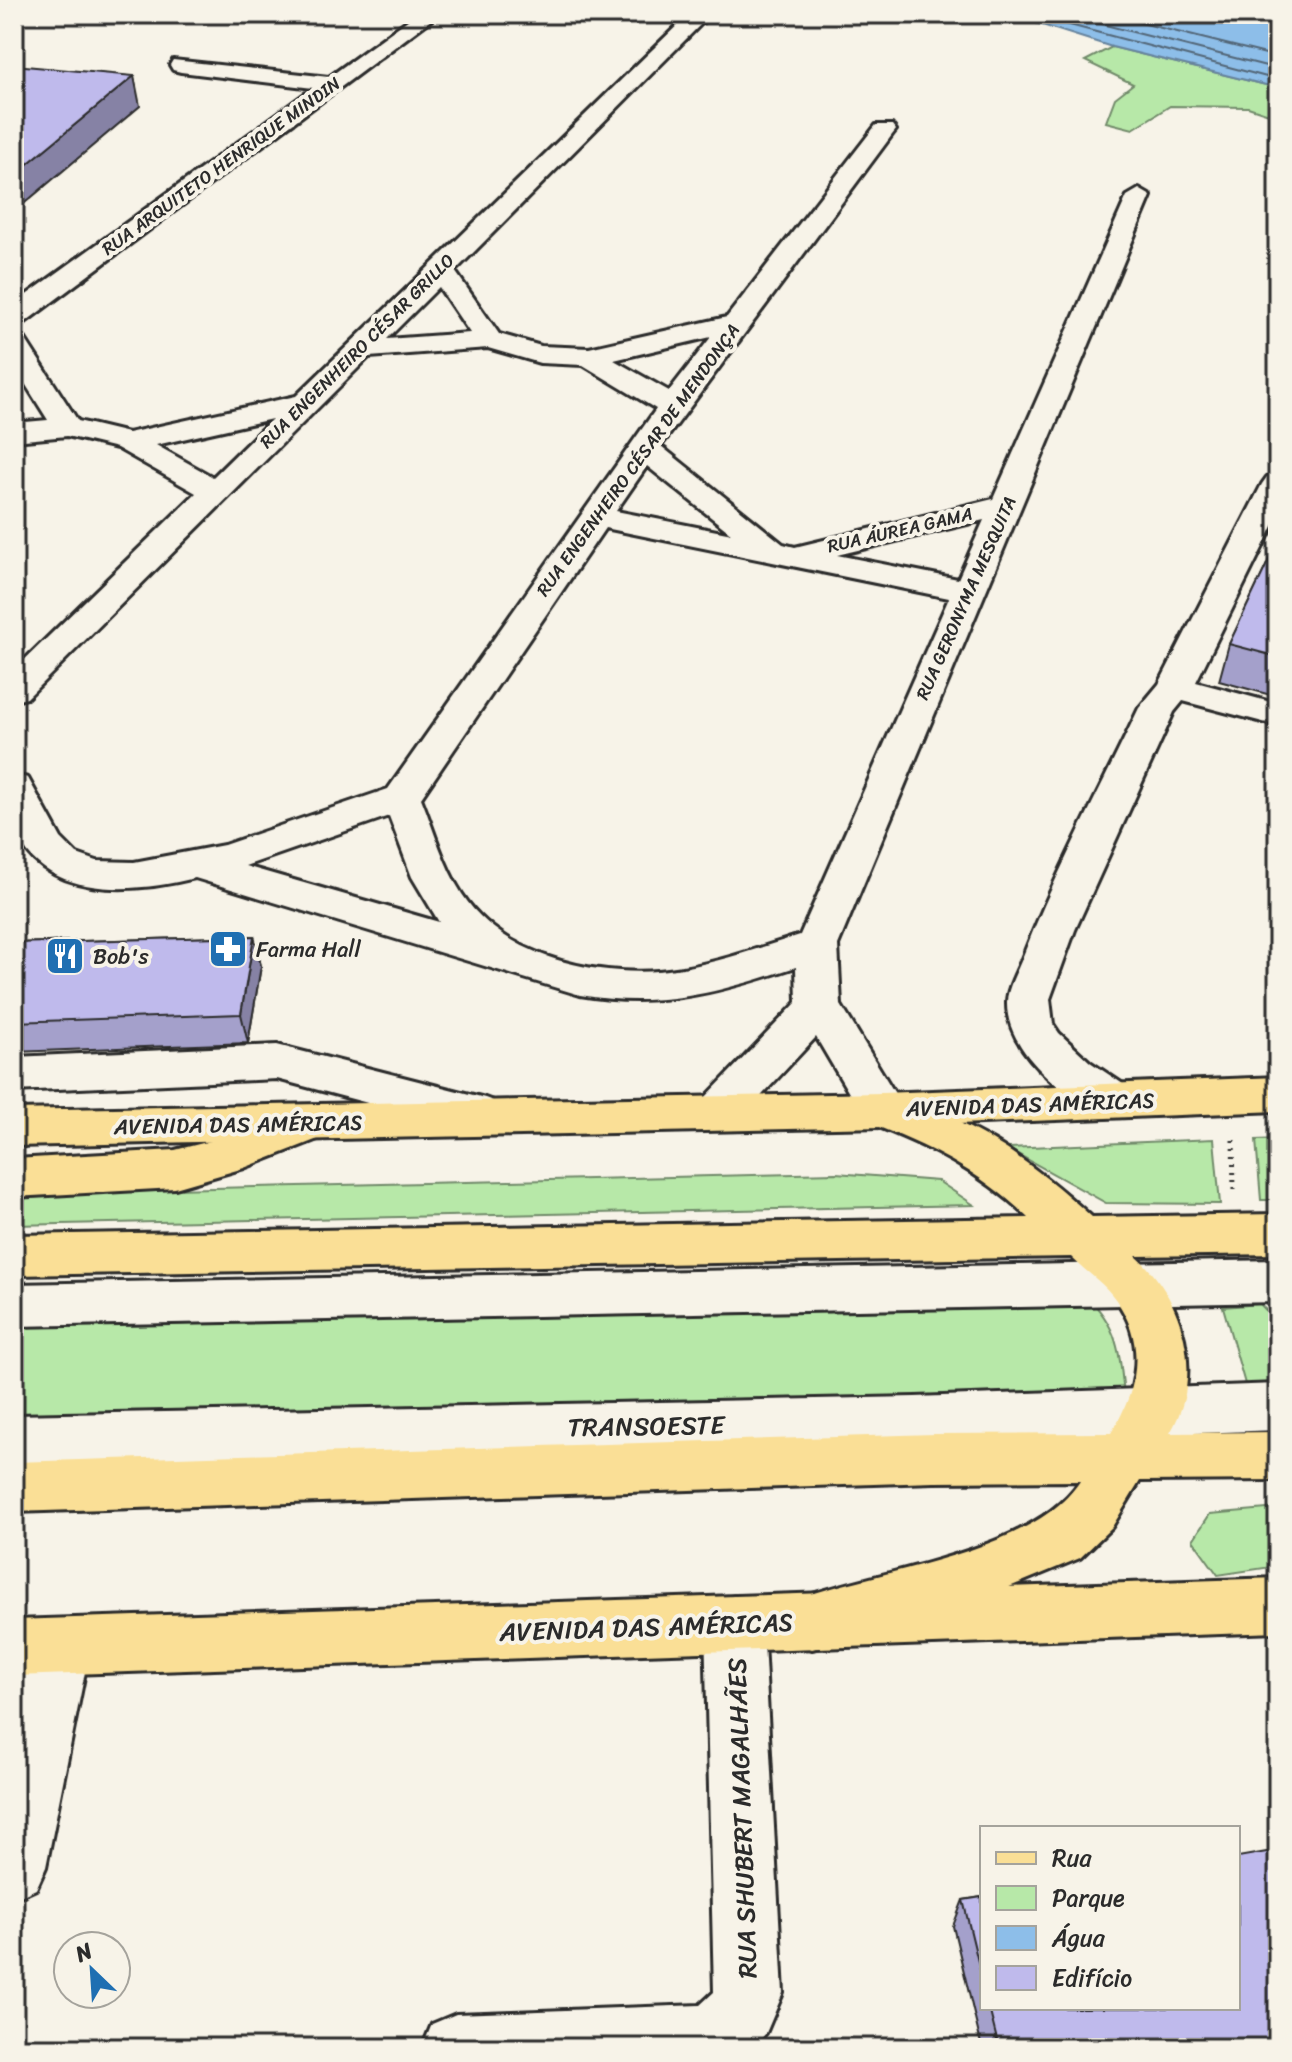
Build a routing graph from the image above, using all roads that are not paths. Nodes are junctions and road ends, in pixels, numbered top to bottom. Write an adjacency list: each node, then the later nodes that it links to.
1 (429, 14): 4 (street, RUA ARQUITETO HENRIQUE MINDIN)
2 (701, 14): 7 (street, RUA ENGENHEIRO CÉSAR GRILLO)
3 (181, 65): 4 (street)
4 (334, 84): 8 (street, RUA ARQUITETO HENRIQUE MINDIN)
5 (884, 130): 9 (street, RUA ENGENHEIRO CÉSAR DE MENDONÇA)
6 (1139, 196): 22 (street, RUA GERONYMA MESQUITA)
7 (440, 268): 10 (street); 12 (street, RUA ENGENHEIRO CÉSAR GRILLO)
8 (14, 317)
9 (736, 323): 13 (street); 15 (street, RUA ENGENHEIRO CÉSAR DE MENDONÇA)
10 (489, 340): 12 (street); 13 (street)
11 (14, 343): 16 (street)
12 (362, 349): 14 (street, RUA ENGENHEIRO CÉSAR GRILLO)
13 (589, 357): 15 (street)
14 (309, 402): 18 (street); 21 (street, RUA ENGENHEIRO CÉSAR GRILLO)
15 (673, 406): 19 (street, RUA ENGENHEIRO CÉSAR DE MENDONÇA)
16 (67, 427): 17 (street); 18 (street)
17 (14, 432)
18 (128, 442): 21 (street)
19 (644, 448): 23 (street, RUA ENGENHEIRO CÉSAR DE MENDONÇA); 24 (street, RUA ÁUREA GAMA)
20 (1278, 484): 26 (street)
21 (214, 490): 27 (street, RUA ENGENHEIRO CÉSAR GRILLO)
22 (1007, 505): 24 (street, RUA ÁUREA GAMA); 25 (street, RUA GERONYMA MESQUITA)
23 (596, 517): 24 (street, RUA ÁUREA GAMA); 30 (street, RUA ENGENHEIRO CÉSAR DE MENDONÇA)
24 (784, 554): 25 (street, RUA ÁUREA GAMA)
25 (967, 591): 32 (street, RUA GERONYMA MESQUITA)
26 (1175, 688): 28 (street); 37 (street)
27 (14, 690)
28 (1278, 715)
29 (14, 787): 31 (street)
30 (402, 798): 31 (street); 33 (street)
31 (199, 866): 33 (street)
32 (817, 945): 33 (street); 34 (street, RUA GERONYMA MESQUITA)
33 (491, 951)
34 (819, 1006): 38 (street, RUA GERONYMA MESQUITA); 39 (street)
35 (14, 1074): 40 (street)
36 (1278, 1094): 37 (main road, AVENIDA DAS AMÉRICAS)
37 (1113, 1100): 38 (main road, AVENIDA DAS AMÉRICAS)
38 (882, 1110): 39 (main road, AVENIDA DAS AMÉRICAS); 45 (main road)
39 (719, 1112): 40 (main road, AVENIDA DAS AMÉRICAS)
40 (487, 1117): 41 (main road, AVENIDA DAS AMÉRICAS)
41 (307, 1124): 42 (main road, AVENIDA DAS AMÉRICAS); 43 (main road)
42 (14, 1128)
43 (14, 1178)
44 (1278, 1234): 45 (main road)
45 (1085, 1238): 46 (main road); 48 (main road)
46 (14, 1255)
47 (1278, 1281): 48 (street)
48 (1133, 1284): 49 (street); 51 (main road)
49 (14, 1305)
50 (1278, 1407): 51 (street, TRANSOESTE)
51 (1155, 1410): 52 (street, TRANSOESTE); 54 (main road)
52 (14, 1439)
53 (1278, 1456): 54 (main road)
54 (1127, 1459): 55 (main road); 57 (main road)
55 (14, 1487)
56 (1278, 1605): 57 (main road, AVENIDA DAS AMÉRICAS)
57 (812, 1621): 58 (main road, AVENIDA DAS AMÉRICAS)
58 (734, 1624): 59 (main road, AVENIDA DAS AMÉRICAS); 61 (street, RUA SHUBERT MAGALHÃES)
59 (38, 1648): 60 (street)
60 (14, 1867)
61 (456, 2048)

